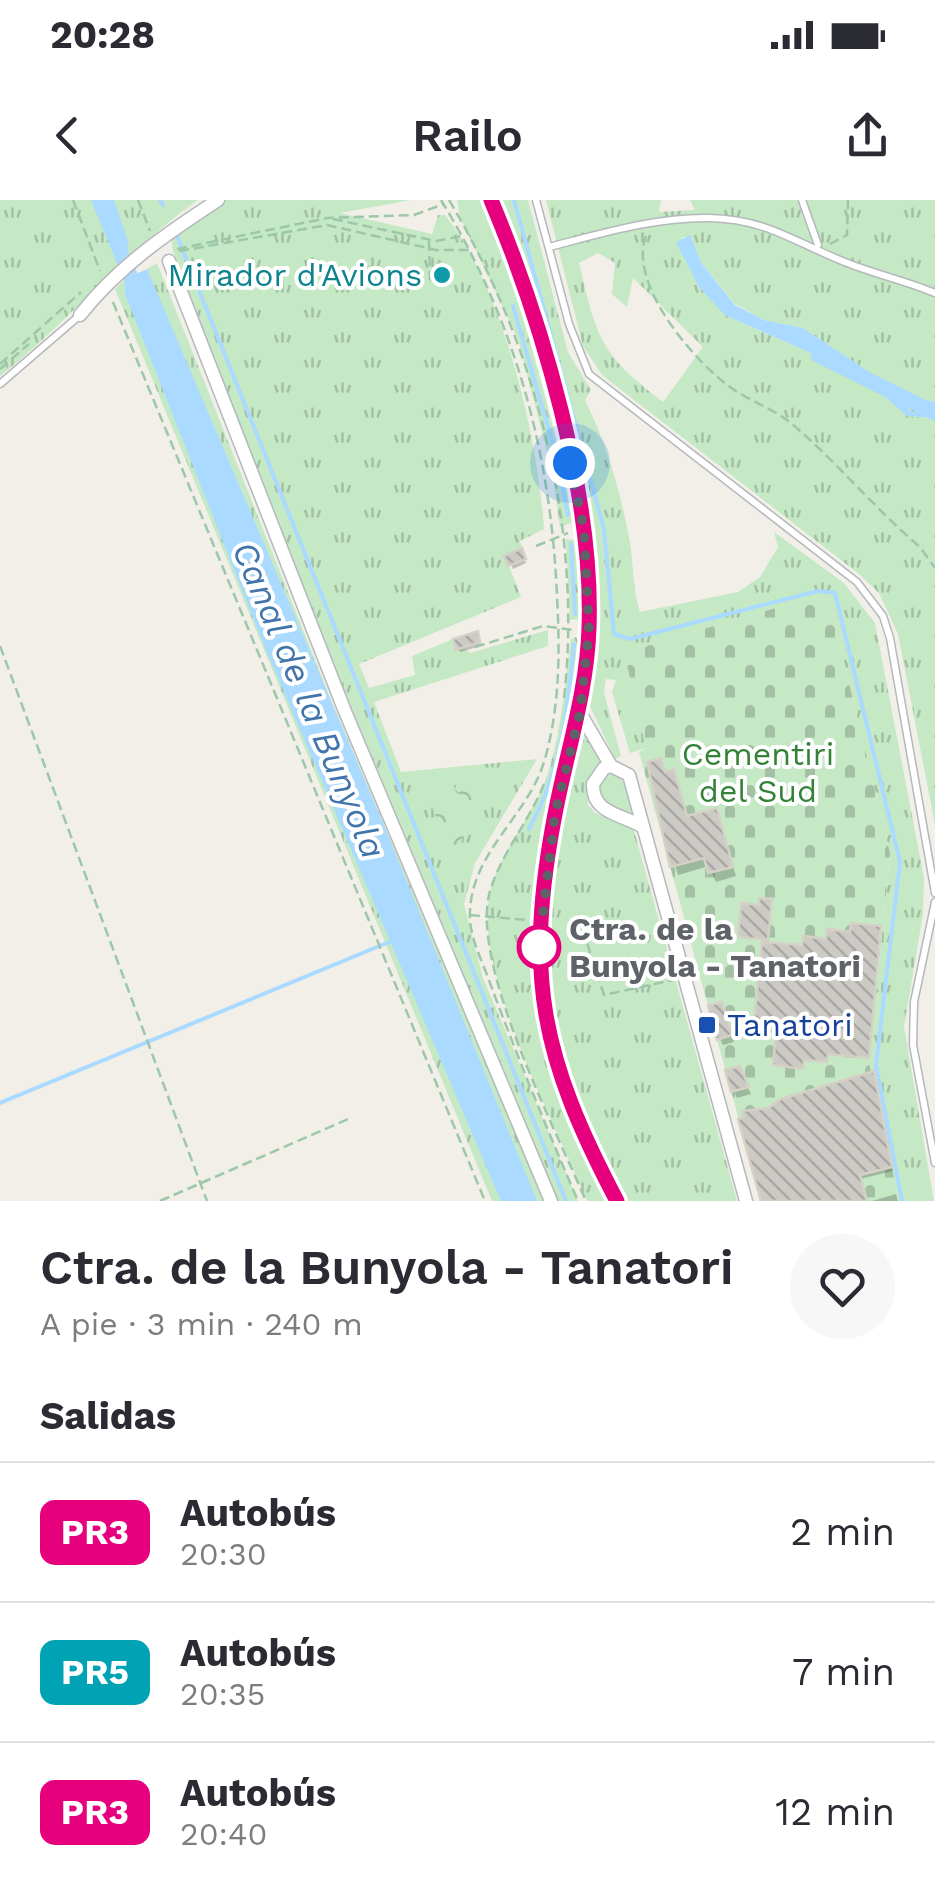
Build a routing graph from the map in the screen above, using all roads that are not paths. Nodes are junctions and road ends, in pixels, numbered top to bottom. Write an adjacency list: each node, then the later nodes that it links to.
1 (218, 200): 7 (street)
2 (491, 200): 11 (street)
3 (536, 200): 5 (lane)
4 (802, 200): 6 (lane)
5 (548, 246): 6 (lane); 14 (lane)
6 (818, 246): 8 (lane)
7 (163, 253): 9 (street); 18 (street)
8 (935, 293)
9 (80, 315): 10 (lane)
10 (0, 384)
11 (580, 713): 12 (street); 19 (street)
12 (612, 766): 13 (street); 13 (street)
13 (643, 827): 20 (street)
14 (931, 837): 15 (lane)
15 (935, 892)
16 (935, 902): 17 (lane)
17 (935, 1162)
18 (551, 1201)
19 (617, 1201)
20 (746, 1201)

